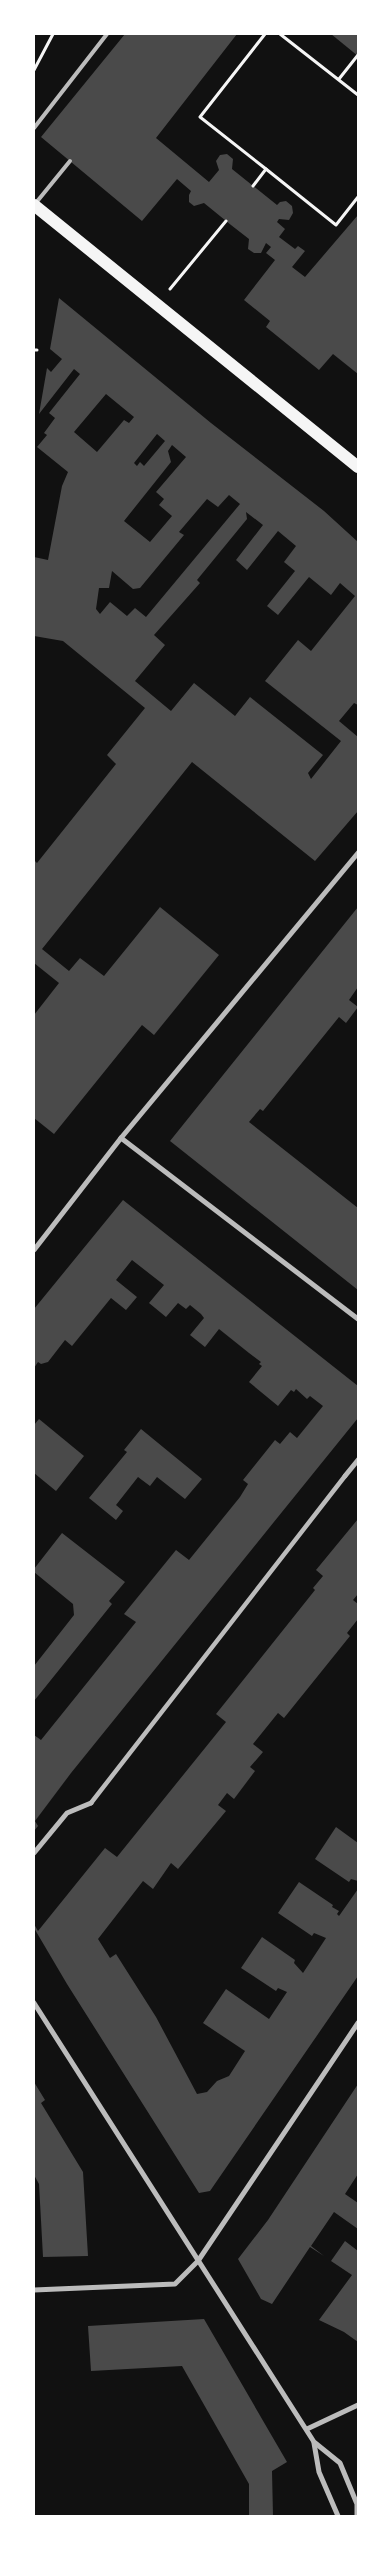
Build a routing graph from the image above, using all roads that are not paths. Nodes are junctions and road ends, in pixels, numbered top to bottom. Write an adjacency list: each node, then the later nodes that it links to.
1 (107, 34): 2 (lane)
2 (34, 128)
3 (70, 161): 4 (lane)
4 (34, 205): 5 (main road)
5 (358, 467)
6 (358, 853): 7 (street)
7 (121, 1138): 8 (street); 9 (street)
8 (34, 1250)
9 (358, 1319)
10 (358, 1460): 11 (street)
11 (345, 1476): 12 (street)
12 (91, 1802): 13 (street)
13 (34, 1853)
14 (34, 2003): 16 (street)
15 (358, 2023): 16 (street)
16 (198, 2261): 17 (street); 19 (street)
17 (34, 2290)
18 (358, 2405): 19 (street)
19 (307, 2429): 20 (street)
20 (314, 2442): 21 (street); 22 (street)
21 (338, 2516)
22 (357, 2516)

